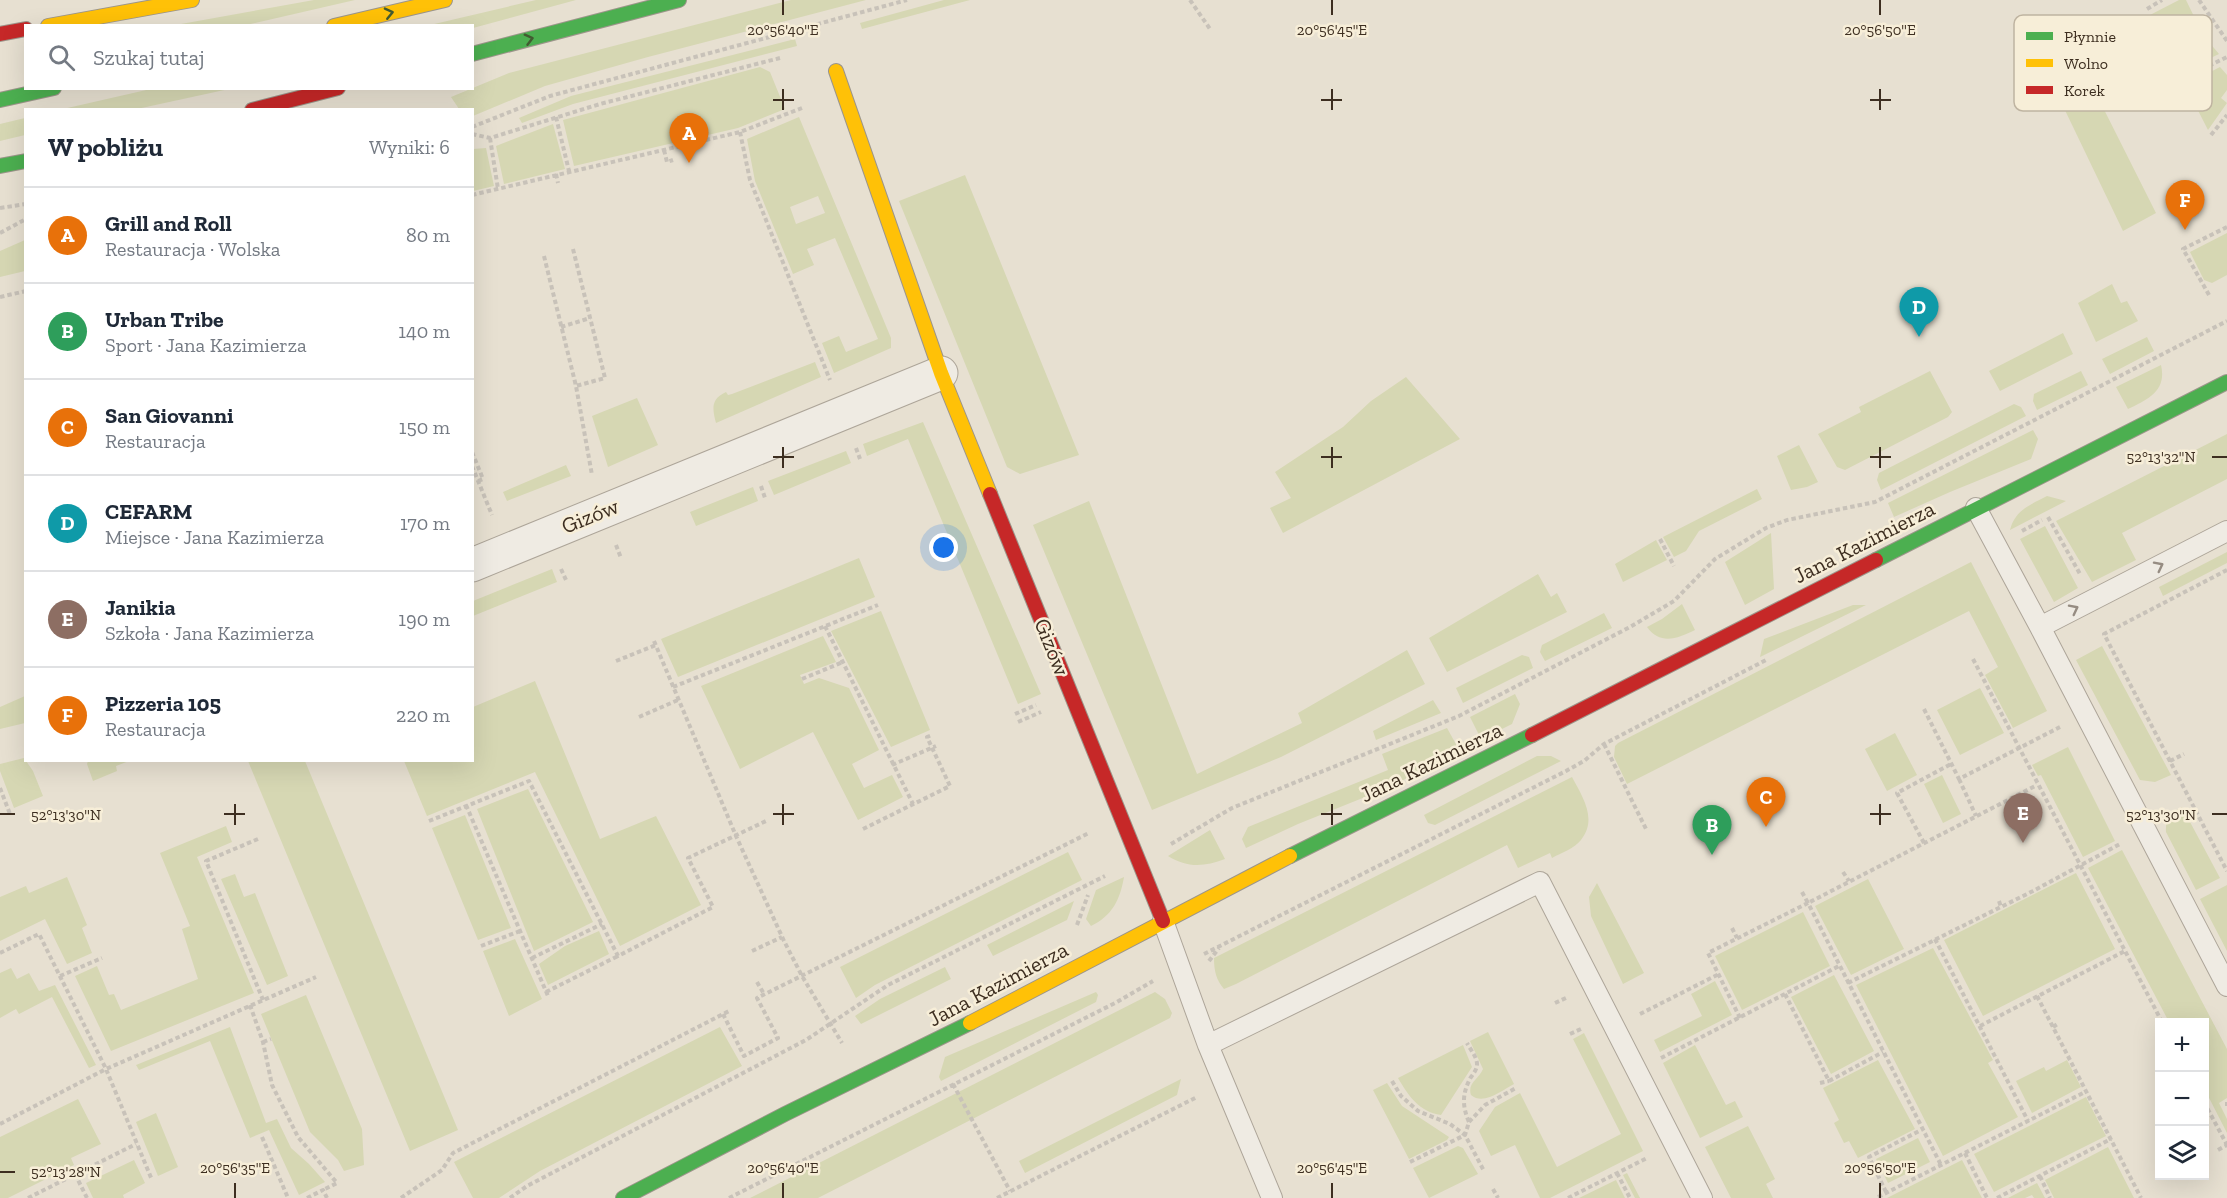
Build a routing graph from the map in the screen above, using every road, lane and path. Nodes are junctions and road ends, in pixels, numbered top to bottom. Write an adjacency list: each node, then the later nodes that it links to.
1 (112, 0): 13 (street)
2 (192, 0): 13 (street)
3 (445, 0): 15 (street, one-way to 3)
4 (679, 0): 20 (street, one-way to 4)
5 (907, 0): 32 (path)
6 (1190, 0): 17 (path)
7 (2162, 0): 10 (path)
8 (2199, 0): 11 (path)
9 (85, 6): 13 (street)
10 (2147, 9)
11 (2209, 15)
12 (2212, 19): 19 (path)
13 (97, 21): 14 (street)
14 (68, 24)
15 (343, 24)
16 (24, 29): 18 (street)
17 (1210, 29)
18 (0, 34)
19 (2227, 41)
20 (474, 53)
21 (2227, 57): 23 (path)
22 (780, 58): 31 (path)
23 (2212, 64)
24 (836, 71): 61 (street, Gizów)
25 (45, 90): 27 (street)
26 (330, 90): 28 (street)
27 (0, 100)
28 (260, 108)
29 (802, 108): 33 (path)
30 (2227, 115): 35 (path)
31 (556, 117): 36 (path); 41 (path)
32 (474, 126)
33 (740, 132): 37 (path); 62 (path)
34 (474, 134): 36 (path)
35 (2211, 135)
36 (490, 138): 45 (path)
37 (664, 150): 38 (path); 41 (path)
38 (673, 160)
39 (24, 161): 40 (street)
40 (0, 166)
41 (570, 171): 42 (path)
42 (556, 174): 43 (path); 44 (path)
43 (526, 182): 45 (path); 46 (path)
44 (558, 183)
45 (498, 189): 47 (path)
46 (527, 191)
47 (474, 195)
48 (24, 204): 49 (path)
49 (0, 208)
50 (24, 220): 52 (path)
51 (2227, 227): 56 (path)
52 (0, 233)
53 (573, 249): 58 (path)
54 (544, 256): 60 (path)
55 (24, 291): 57 (path)
56 (2209, 295)
57 (0, 297)
58 (590, 318): 60 (path); 64 (path)
59 (2227, 321): 117 (path)
60 (561, 327): 64 (path)
61 (941, 373): 73 (street, Gizów); 117 (street, Gizów)
62 (830, 380)
63 (2227, 382): 69 (street, Jana Kazimierza)
64 (576, 386): 67 (path)
65 (474, 457): 68 (path)
66 (474, 471): 68 (path)
67 (592, 475)
68 (478, 481): 70 (path)
69 (1976, 508): 78 (lane); 127 (street, Jana Kazimierza)
70 (492, 515)
71 (2227, 531): 78 (lane, one-way to 71)
72 (1660, 538): 74 (path)
73 (474, 564)
74 (1674, 566)
75 (2227, 570): 98 (path)
76 (878, 605): 77 (path)
77 (825, 626): 82 (path); 84 (path)
78 (2040, 627): 150 (lane)
79 (1771, 658): 94 (path)
80 (1973, 659): 96 (path)
81 (616, 661): 84 (path)
82 (843, 662): 83 (path); 100 (path)
83 (802, 679)
84 (673, 687): 85 (path)
85 (678, 700): 90 (path); 113 (path)
86 (1046, 700): 89 (path)
87 (1050, 708): 91 (path)
88 (1923, 709): 99 (path)
89 (1014, 714)
90 (639, 717)
91 (1018, 722)
92 (2061, 726): 96 (path)
93 (932, 735): 95 (path)
94 (1604, 744): 111 (path); 143 (path)
95 (934, 747): 100 (path); 104 (path)
96 (2018, 748): 101 (path); 102 (path)
97 (2184, 754): 98 (path)
98 (2170, 761): 119 (path)
99 (1951, 764): 101 (path); 116 (path)
100 (892, 765): 104 (path)
101 (1959, 779): 107 (path)
102 (2037, 785): 107 (path); 118 (path)
103 (0, 789): 106 (path)
104 (913, 804): 110 (path)
105 (466, 805): 108 (path); 128 (path); 131 (path)
106 (10, 814)
107 (1976, 816): 116 (path)
108 (429, 821)
109 (766, 821): 113 (path)
110 (863, 829)
111 (1646, 829)
112 (1097, 830): 146 (path)
113 (736, 836): 132 (path); 139 (path)
114 (258, 839): 155 (path)
115 (2123, 842): 118 (path)
116 (1923, 843): 121 (path)
117 (1138, 858): 127 (street, Gizów); 164 (path)
118 (2080, 865): 126 (path); 137 (path)
119 (2227, 871)
120 (1843, 872): 121 (path)
121 (1849, 881): 125 (path)
122 (1802, 892): 125 (path)
123 (1088, 895): 129 (path)
124 (1999, 901): 126 (path)
125 (1808, 903): 133 (path); 142 (path)
126 (2001, 907): 134 (path)
127 (1163, 921): 143 (lane); 216 (street, Jana Kazimierza)
128 (602, 924): 139 (path); 141 (path)
129 (1077, 925)
130 (1732, 928): 133 (path)
131 (520, 931): 135 (path); 141 (path)
132 (782, 937): 136 (path); 146 (path)
133 (1737, 939): 144 (path)
134 (1935, 939): 149 (path); 165 (path)
135 (481, 946)
136 (752, 951)
137 (2124, 951): 154 (path); 162 (path)
138 (0, 954): 145 (path)
139 (618, 956): 141 (path)
140 (102, 958): 145 (path)
141 (532, 958)
142 (1839, 966): 149 (path); 152 (path)
143 (1179, 967): 173 (lane); 180 (path)
144 (1719, 974): 160 (path); 161 (path)
145 (60, 976): 176 (path)
146 (802, 976): 151 (path); 164 (path)
147 (316, 977): 155 (path)
148 (758, 982): 151 (path)
149 (1848, 983): 174 (path)
150 (2227, 986)
151 (764, 994): 159 (path)
152 (1785, 994): 161 (path); 178 (path)
153 (1569, 996): 156 (path)
154 (2037, 996): 165 (path); 167 (path)
155 (263, 1000): 157 (path)
156 (1555, 1003)
157 (250, 1005): 170 (path); 176 (path)
158 (731, 1010): 159 (path)
159 (723, 1014): 214 (path)
160 (1634, 1018)
161 (1740, 1018): 175 (path)
162 (2159, 1018)
163 (2059, 1023): 167 (path)
164 (831, 1024): 171 (path); 215 (path)
165 (1980, 1026): 185 (path)
166 (1585, 1027): 168 (path)
167 (2054, 1027): 182 (path)
168 (1570, 1034)
169 (271, 1040): 170 (path)
170 (263, 1042): 205 (path)
171 (842, 1043)
172 (1467, 1043): 186 (path)
173 (1208, 1045): 219 (lane); 223 (lane)
174 (1883, 1052): 178 (path); 188 (path)
175 (1656, 1060)
176 (105, 1069): 187 (path); 192 (path)
177 (1392, 1081): 189 (path)
178 (1829, 1081): 179 (path)
179 (1820, 1083)
180 (953, 1084): 206 (path); 217 (path)
181 (1516, 1088): 186 (path)
182 (2087, 1091): 185 (path); 191 (path)
183 (1202, 1106): 206 (path)
184 (2209, 1110): 193 (path)
185 (2028, 1121): 195 (path)
186 (1469, 1122): 189 (path)
187 (0, 1124)
188 (1923, 1130): 198 (path); 207 (path)
189 (1466, 1135): 197 (path); 199 (path)
190 (262, 1137): 211 (path)
191 (2111, 1139): 202 (path); 227 (path)
192 (136, 1144): 201 (path); 203 (path)
193 (2227, 1145): 194 (path)
194 (2218, 1150)
195 (1965, 1153): 198 (path); 224 (path)
196 (1651, 1156): 200 (path)
197 (1410, 1162)
198 (1941, 1165): 207 (path)
199 (1484, 1171)
200 (1617, 1173): 221 (path); 222 (path)
201 (75, 1174): 209 (path); 210 (path)
202 (2040, 1176): 225 (path); 226 (path)
203 (152, 1180)
204 (1493, 1189): 220 (path)
205 (323, 1190): 212 (path); 213 (path)
206 (1010, 1191): 218 (path)
207 (1886, 1192): 208 (path)
208 (1878, 1197)
209 (30, 1198)
210 (87, 1198)
211 (288, 1198)
212 (306, 1198)
213 (327, 1198)
214 (401, 1198)
215 (510, 1198)
216 (623, 1198)
217 (729, 1198)
218 (997, 1198)
219 (1272, 1198)
220 (1498, 1198)
221 (1568, 1198)
222 (1630, 1198)
223 (1702, 1198)
224 (1987, 1198)
225 (1997, 1198)
226 (2050, 1198)
227 (2141, 1198)

